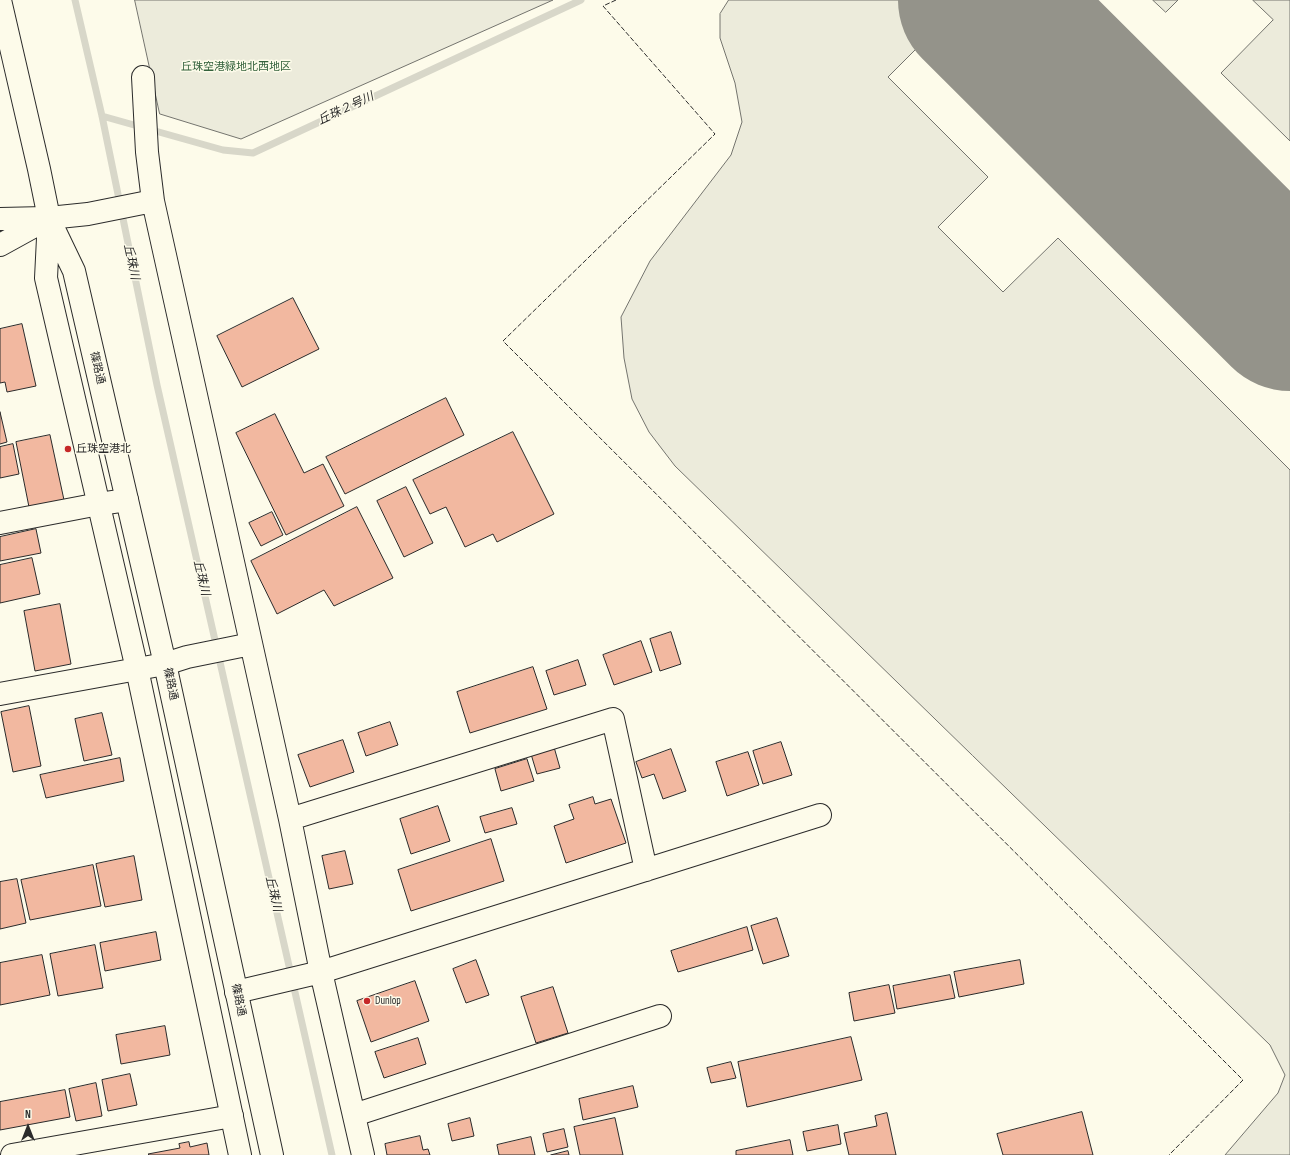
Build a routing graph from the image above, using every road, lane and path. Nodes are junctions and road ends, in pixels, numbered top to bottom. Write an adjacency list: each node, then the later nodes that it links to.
1 (0, 0): 4 (street, 篠路通)
2 (143, 78): 3 (street)
3 (147, 202): 4 (street); 10 (street)
4 (49, 218): 5 (street); 6 (street); 7 (street, 篠路通); 8 (street, 篠路通)
5 (0, 219)
6 (0, 245)
7 (127, 500): 8 (street); 11 (street, 篠路通)
8 (99, 504): 9 (street); 12 (street, 篠路通)
9 (0, 523)
10 (244, 645): 11 (street); 15 (street)
11 (165, 664): 12 (street); 18 (street, 篠路通)
12 (137, 668): 13 (street); 21 (street, 篠路通)
13 (0, 694)
14 (820, 815): 16 (street)
15 (290, 819): 16 (street); 17 (street)
16 (646, 870): 17 (street)
17 (315, 973): 18 (street); 20 (street)
18 (236, 992): 24 (street, 篠路通)
19 (660, 1016): 20 (street)
20 (354, 1115): 25 (street)
21 (232, 1116): 22 (street); 23 (street, 篠路通)
22 (12, 1155)
23 (240, 1155)
24 (272, 1155)
25 (363, 1155)

